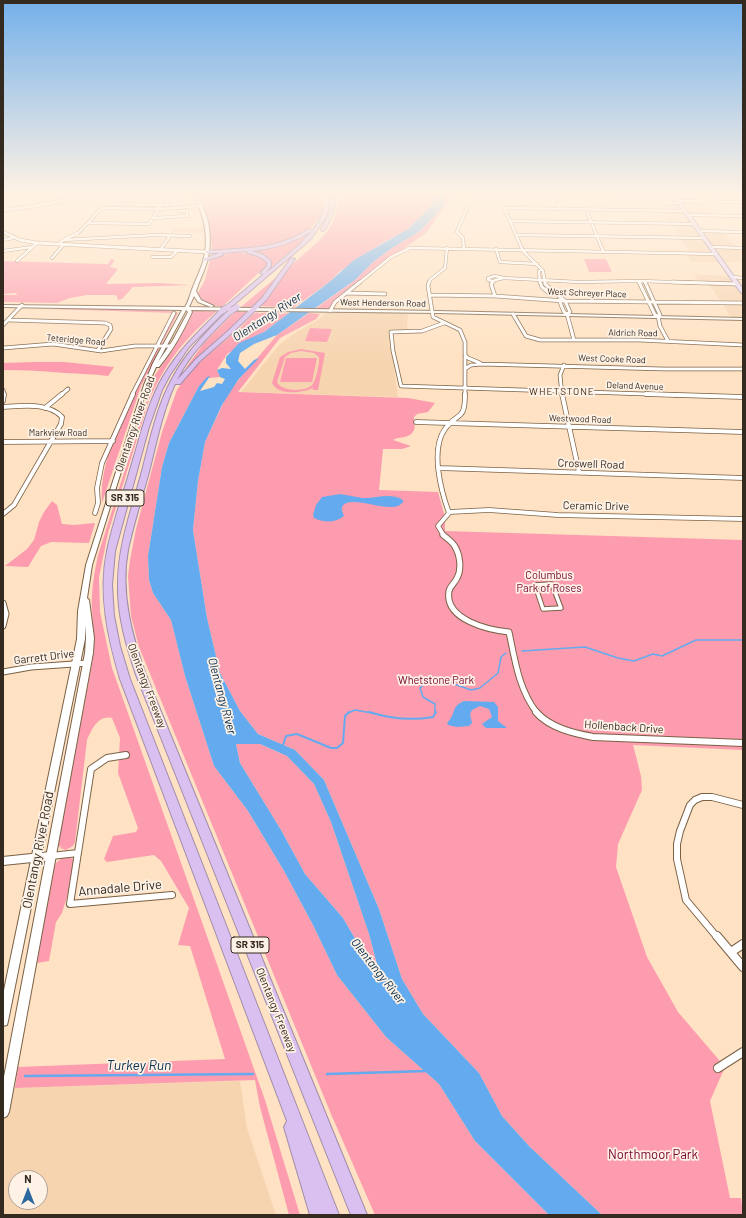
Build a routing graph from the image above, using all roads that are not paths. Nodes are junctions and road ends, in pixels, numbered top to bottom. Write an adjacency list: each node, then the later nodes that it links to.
1 (28, 251): 22 (street)
2 (58, 251): 19 (street)
3 (176, 251): 18 (street)
4 (190, 251): 15 (street)
5 (233, 251): 15 (highway)
6 (294, 251): 34 (highway, Olentangy Freeway / SR 315)
7 (302, 251): 20 (highway, Olentangy Freeway / SR 315)
8 (403, 251): 37 (street)
9 (447, 251): 39 (street)
10 (496, 251): 23 (street)
11 (523, 251): 23 (street)
12 (590, 251): 13 (street)
13 (603, 251): 17 (street)
14 (714, 251): 17 (main road)
15 (207, 252): 16 (highway); 21 (main road, Olentangy River Road)
16 (244, 252): 21 (highway); 34 (highway)
17 (716, 254): 26 (main road)
18 (152, 257)
19 (52, 258)
20 (293, 259): 49 (highway); 50 (highway, Olentangy Freeway / SR 315, bridge)
21 (205, 260): 35 (main road, Olentangy River Road)
22 (17, 261)
23 (538, 264): 24 (street)
24 (541, 269): 28 (street); 29 (street)
25 (504, 278): 28 (street); 30 (street); 30 (street)
26 (733, 278): 27 (street); 33 (main road)
27 (743, 278)
28 (539, 280): 29 (street); 41 (street)
29 (543, 280): 31 (street); 42 (street)
30 (493, 281): 40 (street)
31 (639, 281): 32 (street); 43 (street)
32 (646, 282): 33 (street); 45 (street)
33 (738, 284): 36 (main road)
34 (251, 287): 50 (highway, Olentangy Freeway / SR 315)
35 (194, 291): 48 (main road, Olentangy River Road); 50 (main road)
36 (743, 292)
37 (346, 293): 38 (street); 51 (street)
38 (385, 294)
39 (430, 295): 40 (street, West Schreyer Place); 52 (street)
40 (495, 296): 41 (street, West Schreyer Place)
41 (560, 301): 42 (street, West Schreyer Place); 55 (street)
42 (565, 301): 43 (street, West Schreyer Place); 55 (street)
43 (649, 302): 45 (street, West Schreyer Place); 56 (street)
44 (743, 302): 45 (street, West Schreyer Place)
45 (654, 303): 56 (street)
46 (3, 305): 47 (main road, West Henderson Road)
47 (22, 305): 48 (main road, West Henderson Road); 58 (street)
48 (187, 308): 50 (main road, West Henderson Road); 65 (main road, Olentangy River Road); 66 (main road, Olentangy River Road)
49 (254, 309): 50 (main road, West Henderson Road); 51 (main road, West Henderson Road); 83 (highway)
50 (227, 310): 83 (highway, Olentangy Freeway / SR 315); 118 (highway, Olentangy Freeway / SR 315)
51 (330, 310): 52 (main road, West Henderson Road)
52 (432, 312): 54 (main road, West Henderson Road); 59 (street)
53 (174, 313): 64 (street, Olentangy River Road)
54 (514, 314): 55 (main road, West Henderson Road); 61 (street, Aldrich Road)
55 (568, 314): 56 (main road, West Henderson Road); 61 (street)
56 (658, 316): 57 (main road, West Henderson Road); 62 (street)
57 (743, 319)
58 (9, 320): 60 (street); 68 (street)
59 (444, 323): 69 (street); 76 (street, Deland Avenue)
60 (3, 325)
61 (574, 340): 62 (street, Aldrich Road)
62 (668, 341): 63 (street, Aldrich Road)
63 (743, 345)
64 (156, 346): 65 (street, Teteridge Road); 68 (street, Teteridge Road); 88 (street, Olentangy River Road)
65 (164, 346): 66 (street, Teteridge Road); 74 (main road, Olentangy River Road)
66 (172, 346): 74 (main road, Olentangy River Road)
67 (3, 348): 68 (street, Teteridge Road)
68 (98, 350)
69 (465, 355): 70 (street, West Cooke Road); 72 (street)
70 (481, 364): 71 (street, West Cooke Road); 72 (street, West Cooke Road)
71 (564, 365): 73 (street, West Cooke Road); 78 (street)
72 (465, 369): 76 (street)
73 (743, 369)
74 (153, 371): 98 (main road, Olentangy River Road)
75 (68, 389): 82 (street)
76 (465, 389): 78 (street, Deland Avenue); 85 (street)
77 (3, 390): 80 (street)
78 (562, 392): 79 (street, Deland Avenue); 86 (street)
79 (743, 397)
80 (3, 401)
81 (3, 407): 82 (street)
82 (45, 408): 90 (street)
83 (163, 408): 123 (highway, Olentangy Freeway / SR 315)
84 (416, 422): 85 (street, Westwood Road)
85 (451, 423): 86 (street, Westwood Road); 91 (street)
86 (569, 427): 87 (street, Westwood Road); 92 (street)
87 (743, 432)
88 (113, 441): 90 (street, Markview Road); 95 (street, Olentangy River Road)
89 (3, 442): 90 (street, Markview Road)
90 (51, 442): 96 (street)
91 (439, 468): 92 (street, Croswell Road); 94 (street)
92 (579, 472): 93 (street, Croswell Road)
93 (743, 478)
94 (449, 512): 97 (street, Ceramic Drive); 105 (street, Hollenback Drive)
95 (95, 513)
96 (3, 514)
97 (743, 519)
98 (85, 592): 102 (main road, Olentangy River Road); 103 (main road, Olentangy River Road)
99 (3, 603): 101 (street)
100 (543, 609): 100 (street)
101 (3, 626)
102 (88, 662): 103 (street, Garrett Drive); 109 (main road, Olentangy River Road)
103 (76, 663): 104 (street, Garrett Drive); 110 (main road, Olentangy River Road)
104 (3, 672)
105 (743, 743)
106 (126, 755): 108 (street)
107 (743, 805): 114 (street)
108 (78, 853): 109 (street); 112 (street, Annadale Drive)
109 (51, 856): 110 (street); 120 (main road, Olentangy River Road)
110 (36, 858): 111 (street); 116 (main road, Olentangy River Road)
111 (3, 861)
112 (172, 895)
113 (743, 944): 114 (street)
114 (731, 952): 115 (street)
115 (743, 967)
116 (3, 1022)
117 (743, 1052): 119 (street)
118 (272, 1058): 121 (highway); 122 (highway, Olentangy Freeway / SR 315)
119 (718, 1068)
120 (3, 1112)
121 (318, 1215)
122 (331, 1215)
123 (359, 1215)

